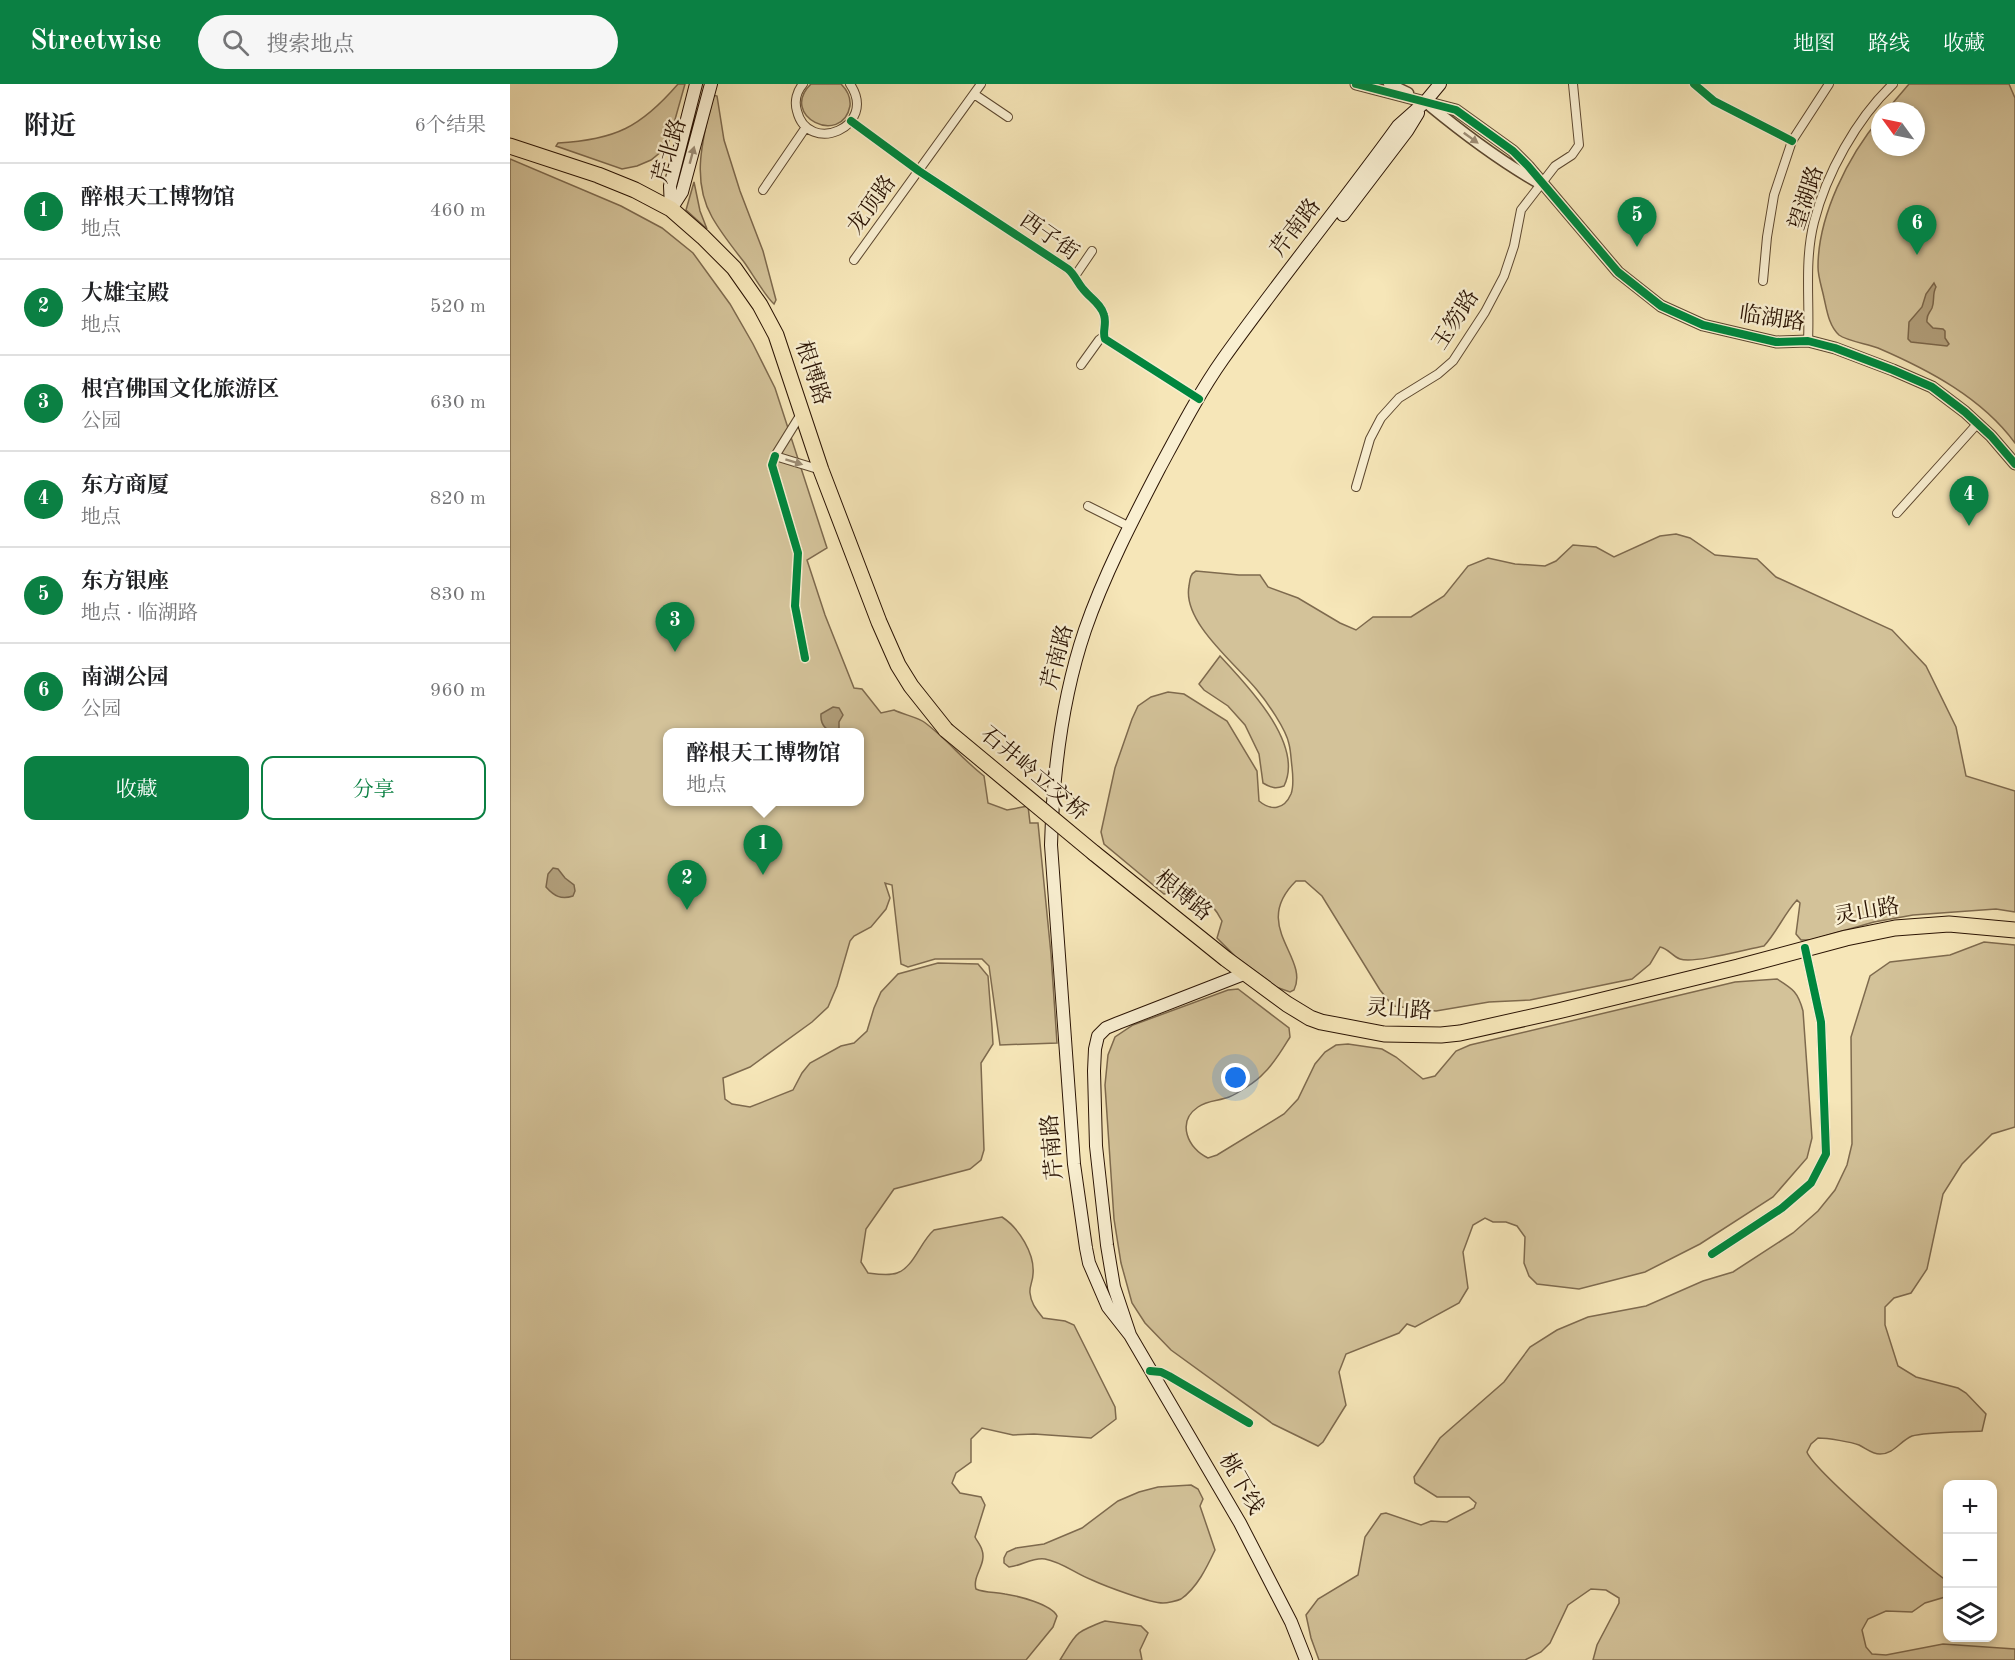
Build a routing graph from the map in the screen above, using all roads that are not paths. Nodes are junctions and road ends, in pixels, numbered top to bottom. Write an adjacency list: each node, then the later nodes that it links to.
1 (696, 84): 23 (main road, 芹北路)
2 (711, 84): 23 (main road, 芹北路, one-way to 2)
3 (850, 84): 16 (street)
4 (981, 84): 13 (street, 龙顶路)
5 (1356, 84): 14 (street)
6 (1389, 84): 14 (street)
7 (1440, 84): 14 (main road, 芹南路)
8 (1573, 84): 21 (street, 玉笏路)
9 (1694, 84): 18 (street)
10 (1829, 84): 18 (street)
11 (1893, 84): 29 (street, 望湖路)
12 (800, 85): 17 (street)
13 (974, 94): 15 (street); 20 (street, 龙顶路)
14 (1425, 102): 21 (street, 临湖路); 31 (main road, 芹南路)
15 (1008, 117)
16 (851, 122): 17 (street); 20 (street, 西子街)
17 (806, 127): 22 (street)
18 (1792, 141): 27 (street)
19 (510, 146): 23 (highway, 根博路)
20 (919, 171): 25 (street, 龙顶路); 26 (street, 西子街)
21 (1541, 184): 29 (street, 临湖路); 37 (street, 玉笏路)
22 (763, 190)
23 (671, 209): 32 (highway, 根博路)
24 (1092, 251): 26 (street)
25 (854, 260)
26 (1075, 276): 28 (street, 西子街)
27 (1763, 281)
28 (1103, 337): 30 (street); 31 (street)
29 (1808, 341): 33 (street, 临湖路)
30 (1081, 365)
31 (1198, 399): 40 (main road, 芹南路)
32 (801, 414): 34 (street); 36 (highway, 根博路)
33 (1978, 423): 35 (street, 临湖路); 39 (street)
34 (775, 456): 36 (street, one-way to 36); 41 (street)
35 (2015, 464)
36 (821, 470): 42 (highway, 根博路)
37 (1356, 487)
38 (1088, 506): 40 (street)
39 (1897, 513)
40 (1130, 527): 48 (main road, 芹南路)
41 (805, 658)
42 (946, 730): 43 (highway, 石井岭立交桥, bridge)
43 (1094, 853): 46 (highway, 根博路)
44 (2015, 930): 45 (highway, 灵山路)
45 (1805, 948): 46 (highway, 灵山路); 47 (street)
46 (1244, 974): 48 (main road)
47 (1712, 1254)
48 (1130, 1335): 49 (main road, 桃下线)
49 (1150, 1371): 50 (street); 51 (main road, 桃下线)
50 (1249, 1423)
51 (1306, 1660)

